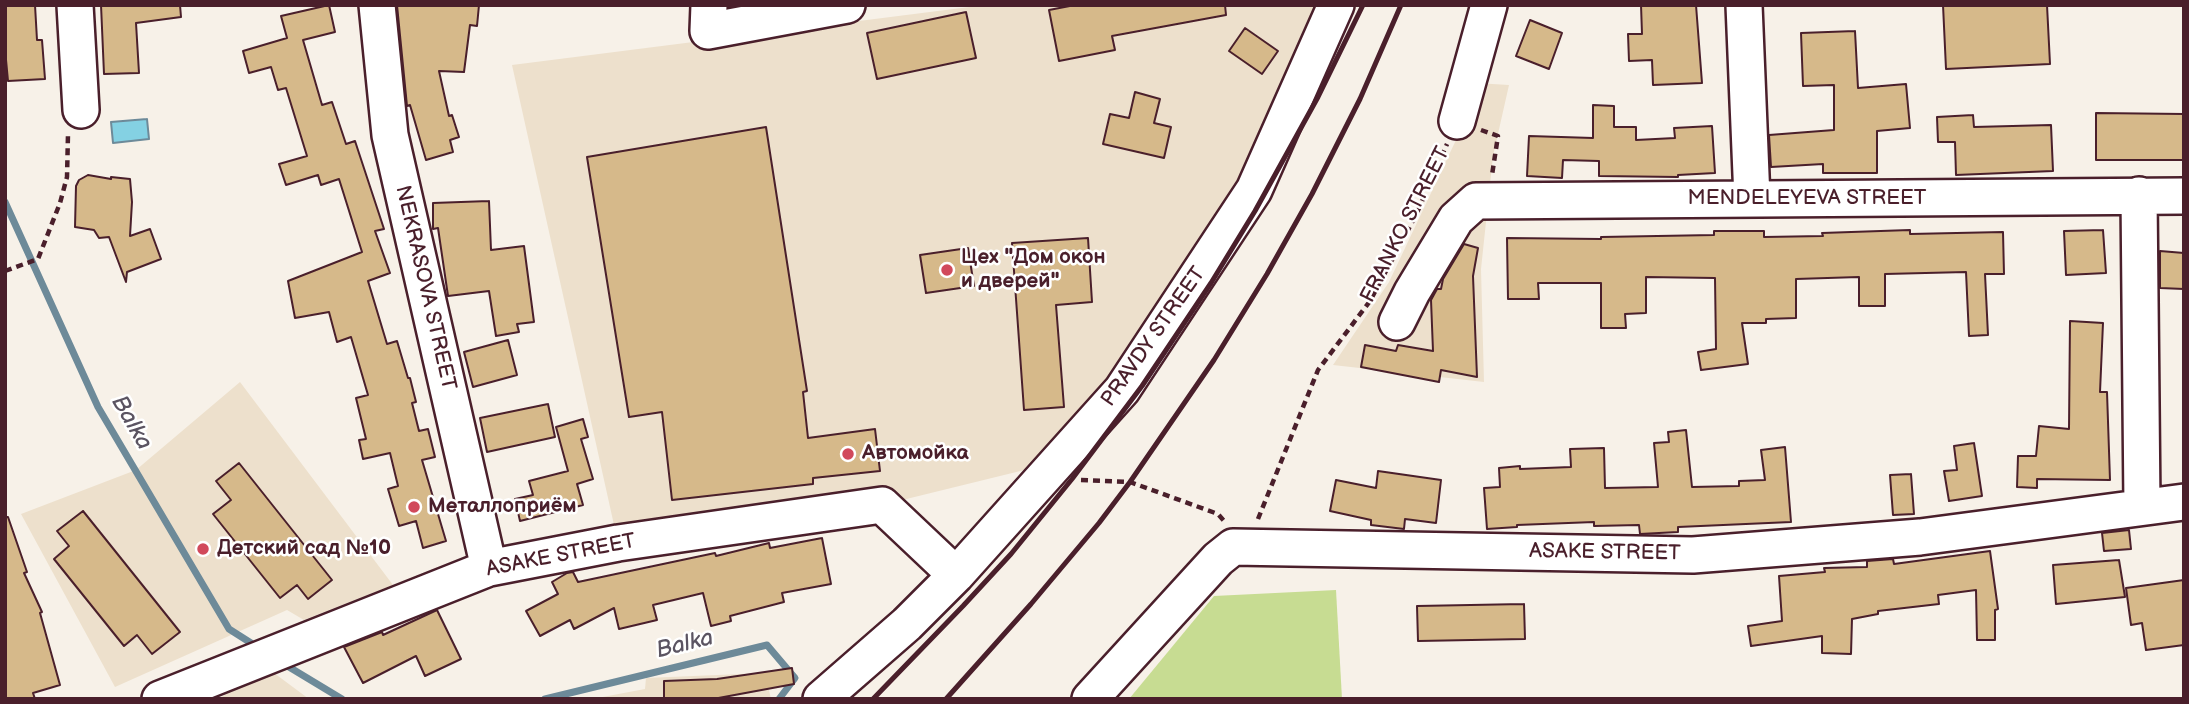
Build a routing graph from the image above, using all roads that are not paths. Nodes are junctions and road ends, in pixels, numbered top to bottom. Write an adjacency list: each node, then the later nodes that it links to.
1 (75, 5): 8 (street)
2 (377, 5): 16 (street, NEKRASOVA STREET)
3 (847, 5): 7 (street)
4 (1336, 5): 17 (street, PRAVDY STREET)
5 (1489, 5): 9 (street, FRANKO STREET)
6 (1744, 5): 12 (street)
7 (708, 18)
8 (75, 121)
9 (1457, 121)
10 (2139, 195): 11 (street, MENDELEYEVA STREET); 12 (street, MENDELEYEVA STREET); 15 (street)
11 (2184, 196)
12 (1752, 199): 13 (street, MENDELEYEVA STREET)
13 (1397, 322)
14 (2184, 502): 15 (street, ASAKE STREET)
15 (2142, 507): 21 (street, ASAKE STREET)
16 (489, 568): 17 (street, ASAKE STREET); 18 (street, ASAKE STREET)
17 (956, 575): 20 (street, PRAVDY STREET)
18 (220, 688): 19 (street, ASAKE STREET)
19 (160, 699)
20 (821, 699)
21 (1090, 699)

